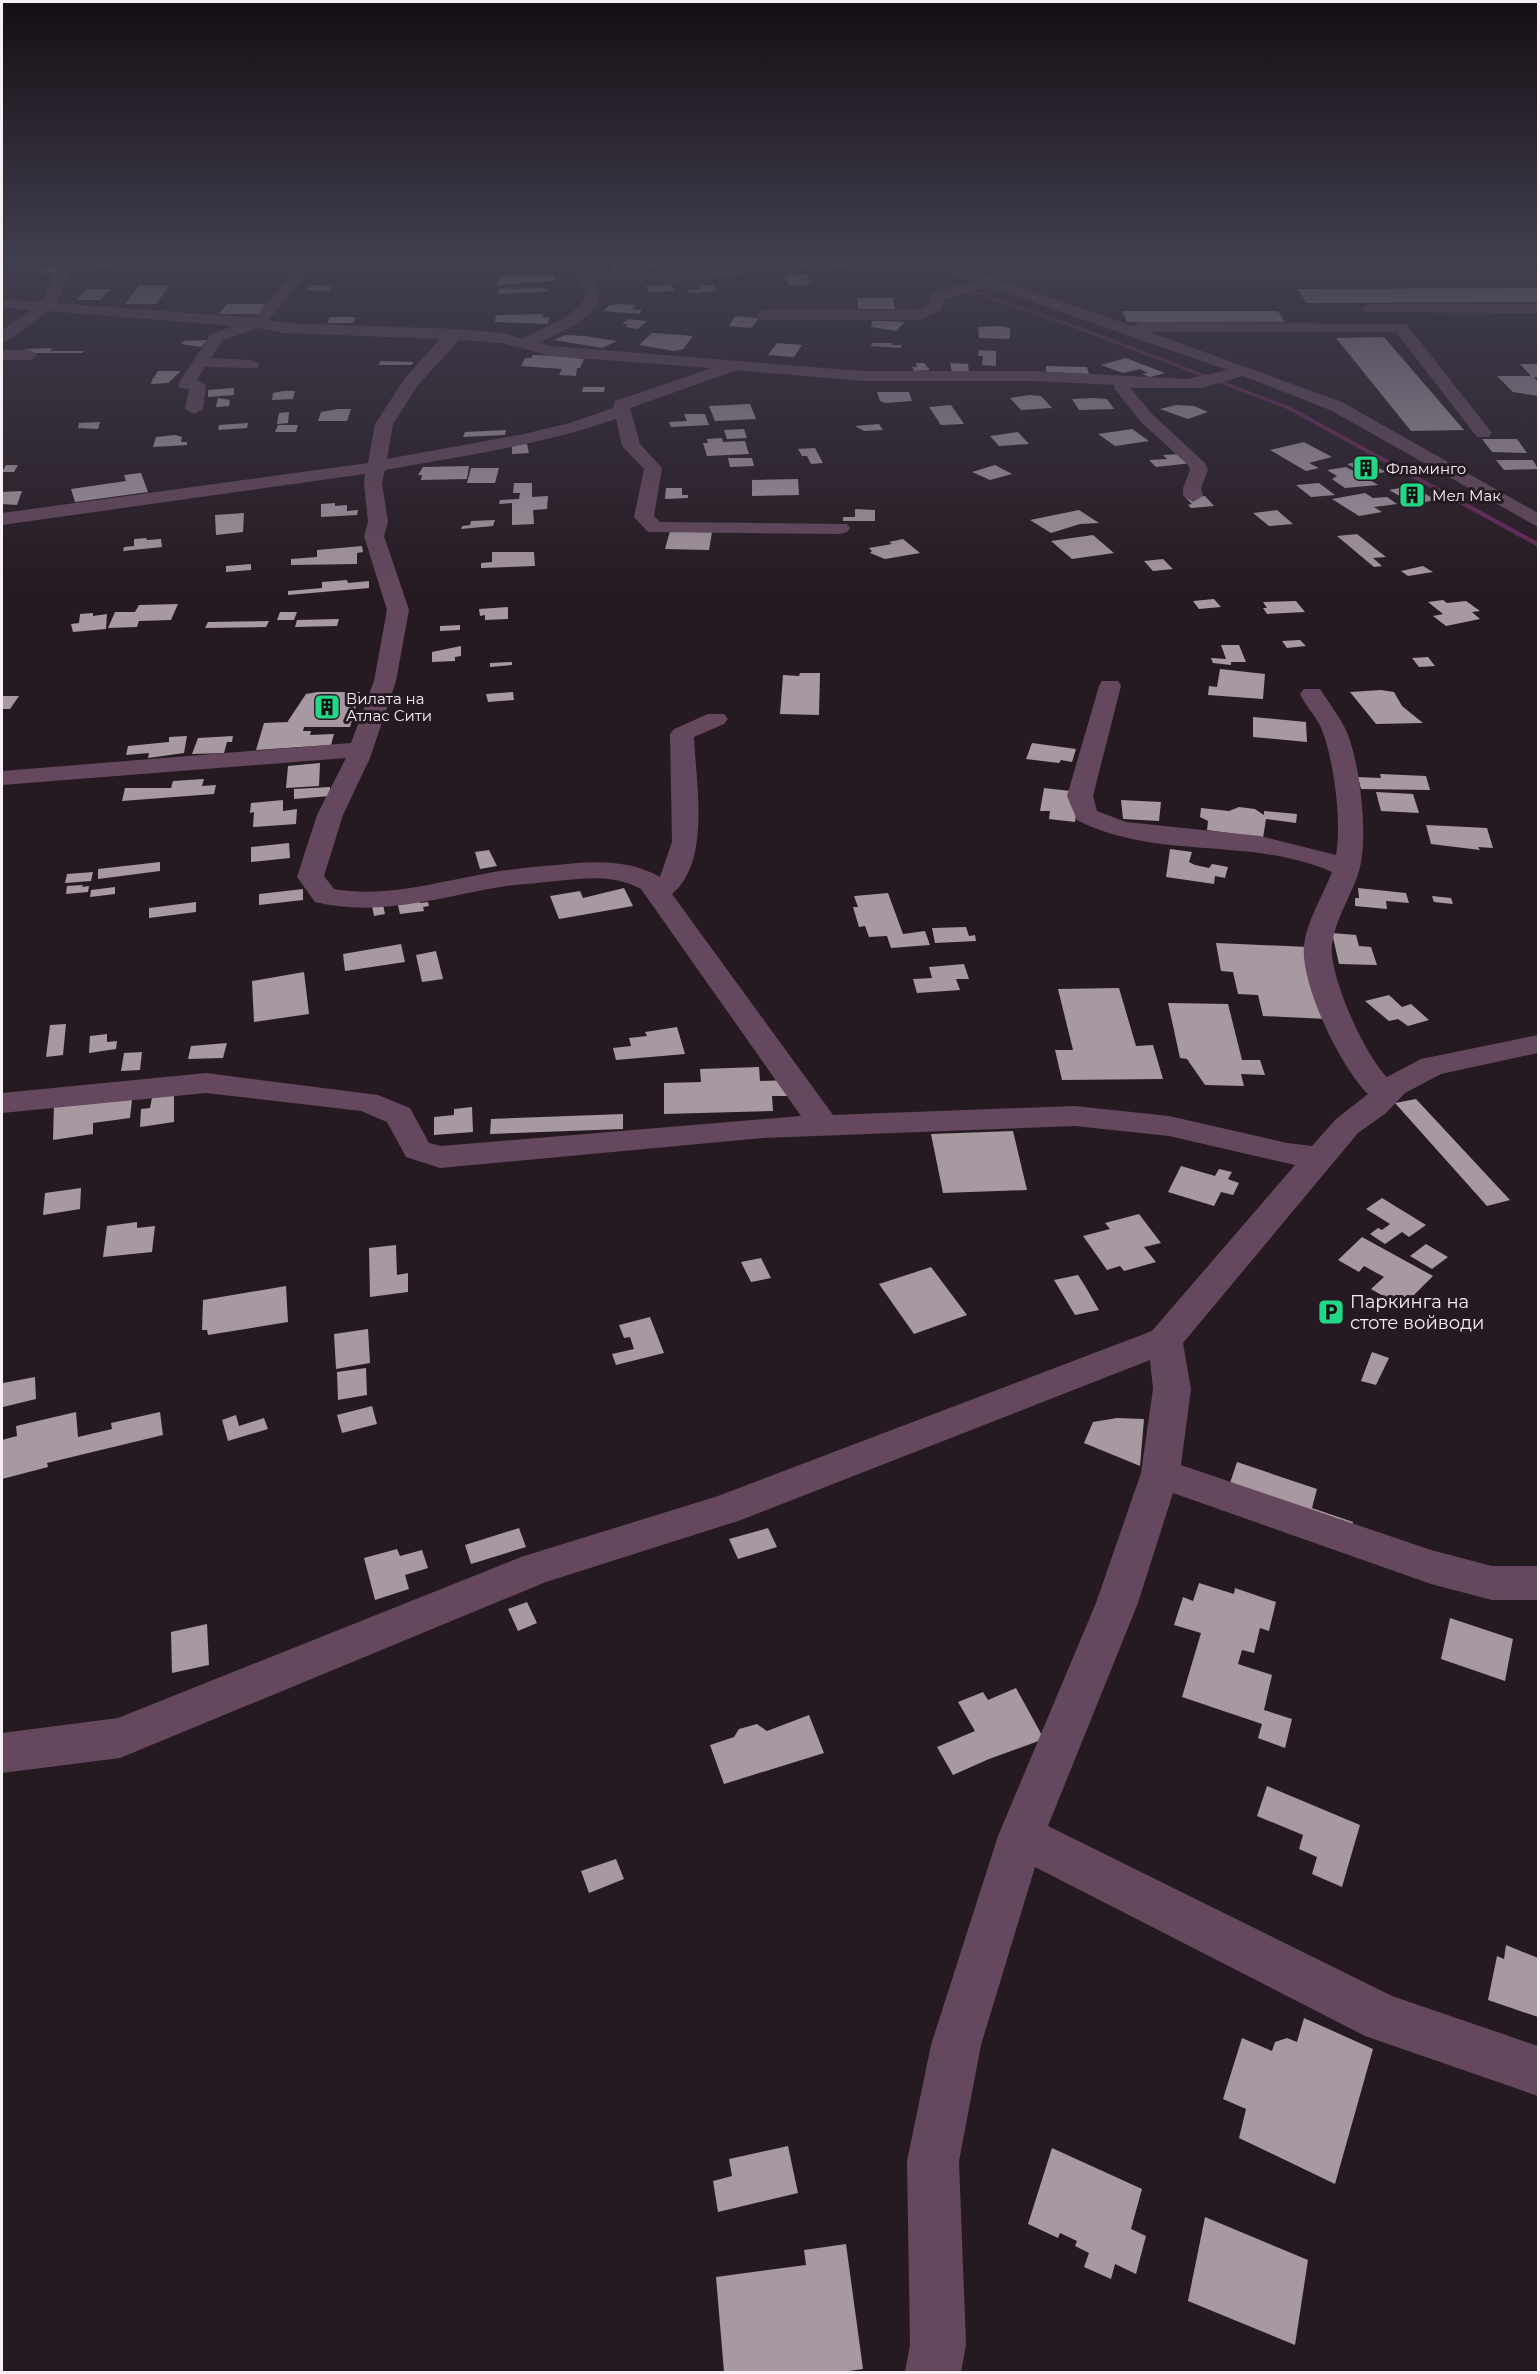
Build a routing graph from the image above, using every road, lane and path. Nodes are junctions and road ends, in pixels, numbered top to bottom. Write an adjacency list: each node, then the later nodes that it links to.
1 (194, 370): 10 (street)
2 (422, 370): 13 (street)
3 (722, 370): 11 (street)
4 (791, 370): 8 (street)
5 (1227, 370): 7 (street)
6 (1434, 370): 12 (street)
7 (1235, 373): 8 (street); 16 (street)
8 (1124, 384): 9 (street); 14 (street)
9 (1083, 396)
10 (194, 409)
11 (623, 410): 13 (street); 17 (street)
12 (1483, 432)
13 (377, 465): 15 (street); 21 (street)
14 (1193, 496)
15 (2, 519)
16 (1539, 521)
17 (840, 528)
18 (1110, 686): 23 (street)
19 (1312, 694): 23 (street)
20 (716, 719): 24 (street)
21 (360, 750): 22 (street); 24 (street)
22 (2, 778)
23 (1346, 869): 26 (street)
24 (657, 893): 28 (street)
25 (1539, 1044): 26 (street)
26 (1386, 1094): 29 (street)
27 (2, 1104): 28 (street)
28 (824, 1126): 29 (street)
29 (1320, 1157): 30 (street)
30 (1165, 1340): 31 (street); 33 (street)
31 (1160, 1473): 32 (street); 34 (street)
32 (1539, 1582)
33 (2, 1753)
34 (1021, 1836): 35 (street); 36 (street)
35 (1539, 2071)
36 (933, 2373)

